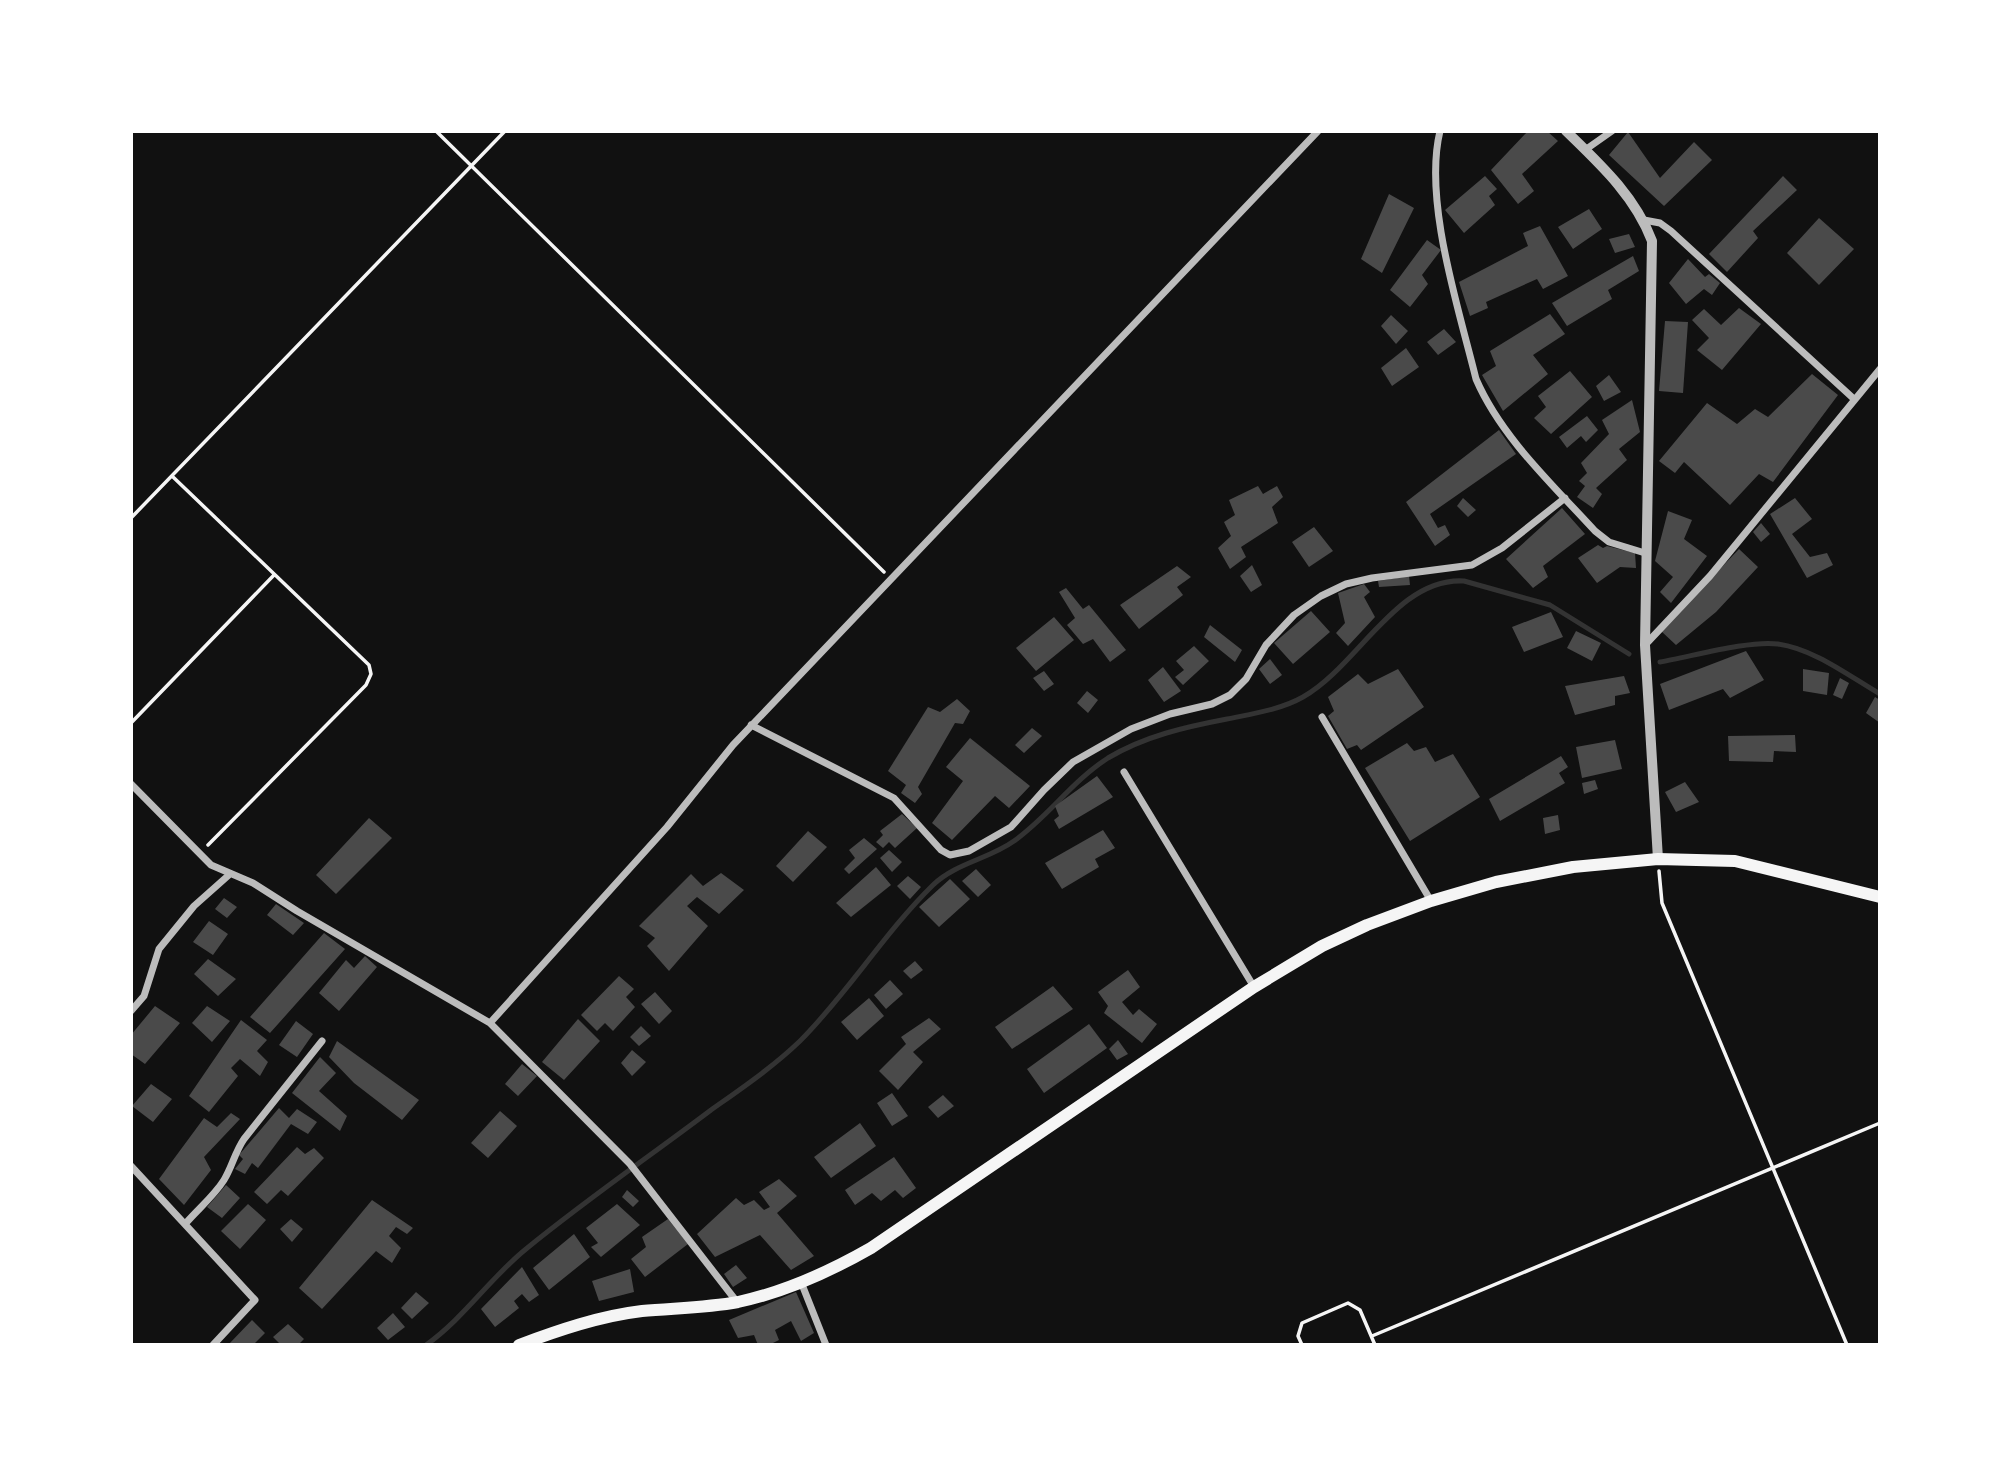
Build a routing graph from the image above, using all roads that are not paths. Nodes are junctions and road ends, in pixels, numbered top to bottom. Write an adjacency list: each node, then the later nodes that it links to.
1 (1318, 131): 13 (street)
2 (1440, 131): 9 (street)
3 (1566, 131): 5 (street)
4 (1612, 131): 5 (street)
5 (1585, 150): 6 (street)
6 (1644, 220): 8 (street); 10 (street)
7 (1880, 369): 8 (street)
8 (1854, 399): 11 (street)
9 (1565, 498): 10 (street); 13 (street)
10 (1645, 553): 11 (street)
11 (1645, 645): 16 (street)
12 (1322, 717): 19 (street)
13 (751, 725): 22 (street)
14 (1124, 772): 20 (street)
15 (131, 784): 17 (street)
16 (1657, 859): 18 (main road); 19 (main road)
17 (230, 874): 21 (street); 22 (street)
18 (1880, 897)
19 (1431, 901): 20 (main road)
20 (1254, 986): 26 (main road)
21 (131, 1011)
22 (490, 1023): 27 (street)
23 (322, 1041): 25 (street)
24 (131, 1166): 25 (street)
25 (186, 1223): 28 (street)
26 (801, 1282): 27 (main road); 30 (street)
27 (737, 1302): 29 (main road)
28 (213, 1345)
29 (519, 1345)
30 (826, 1345)

